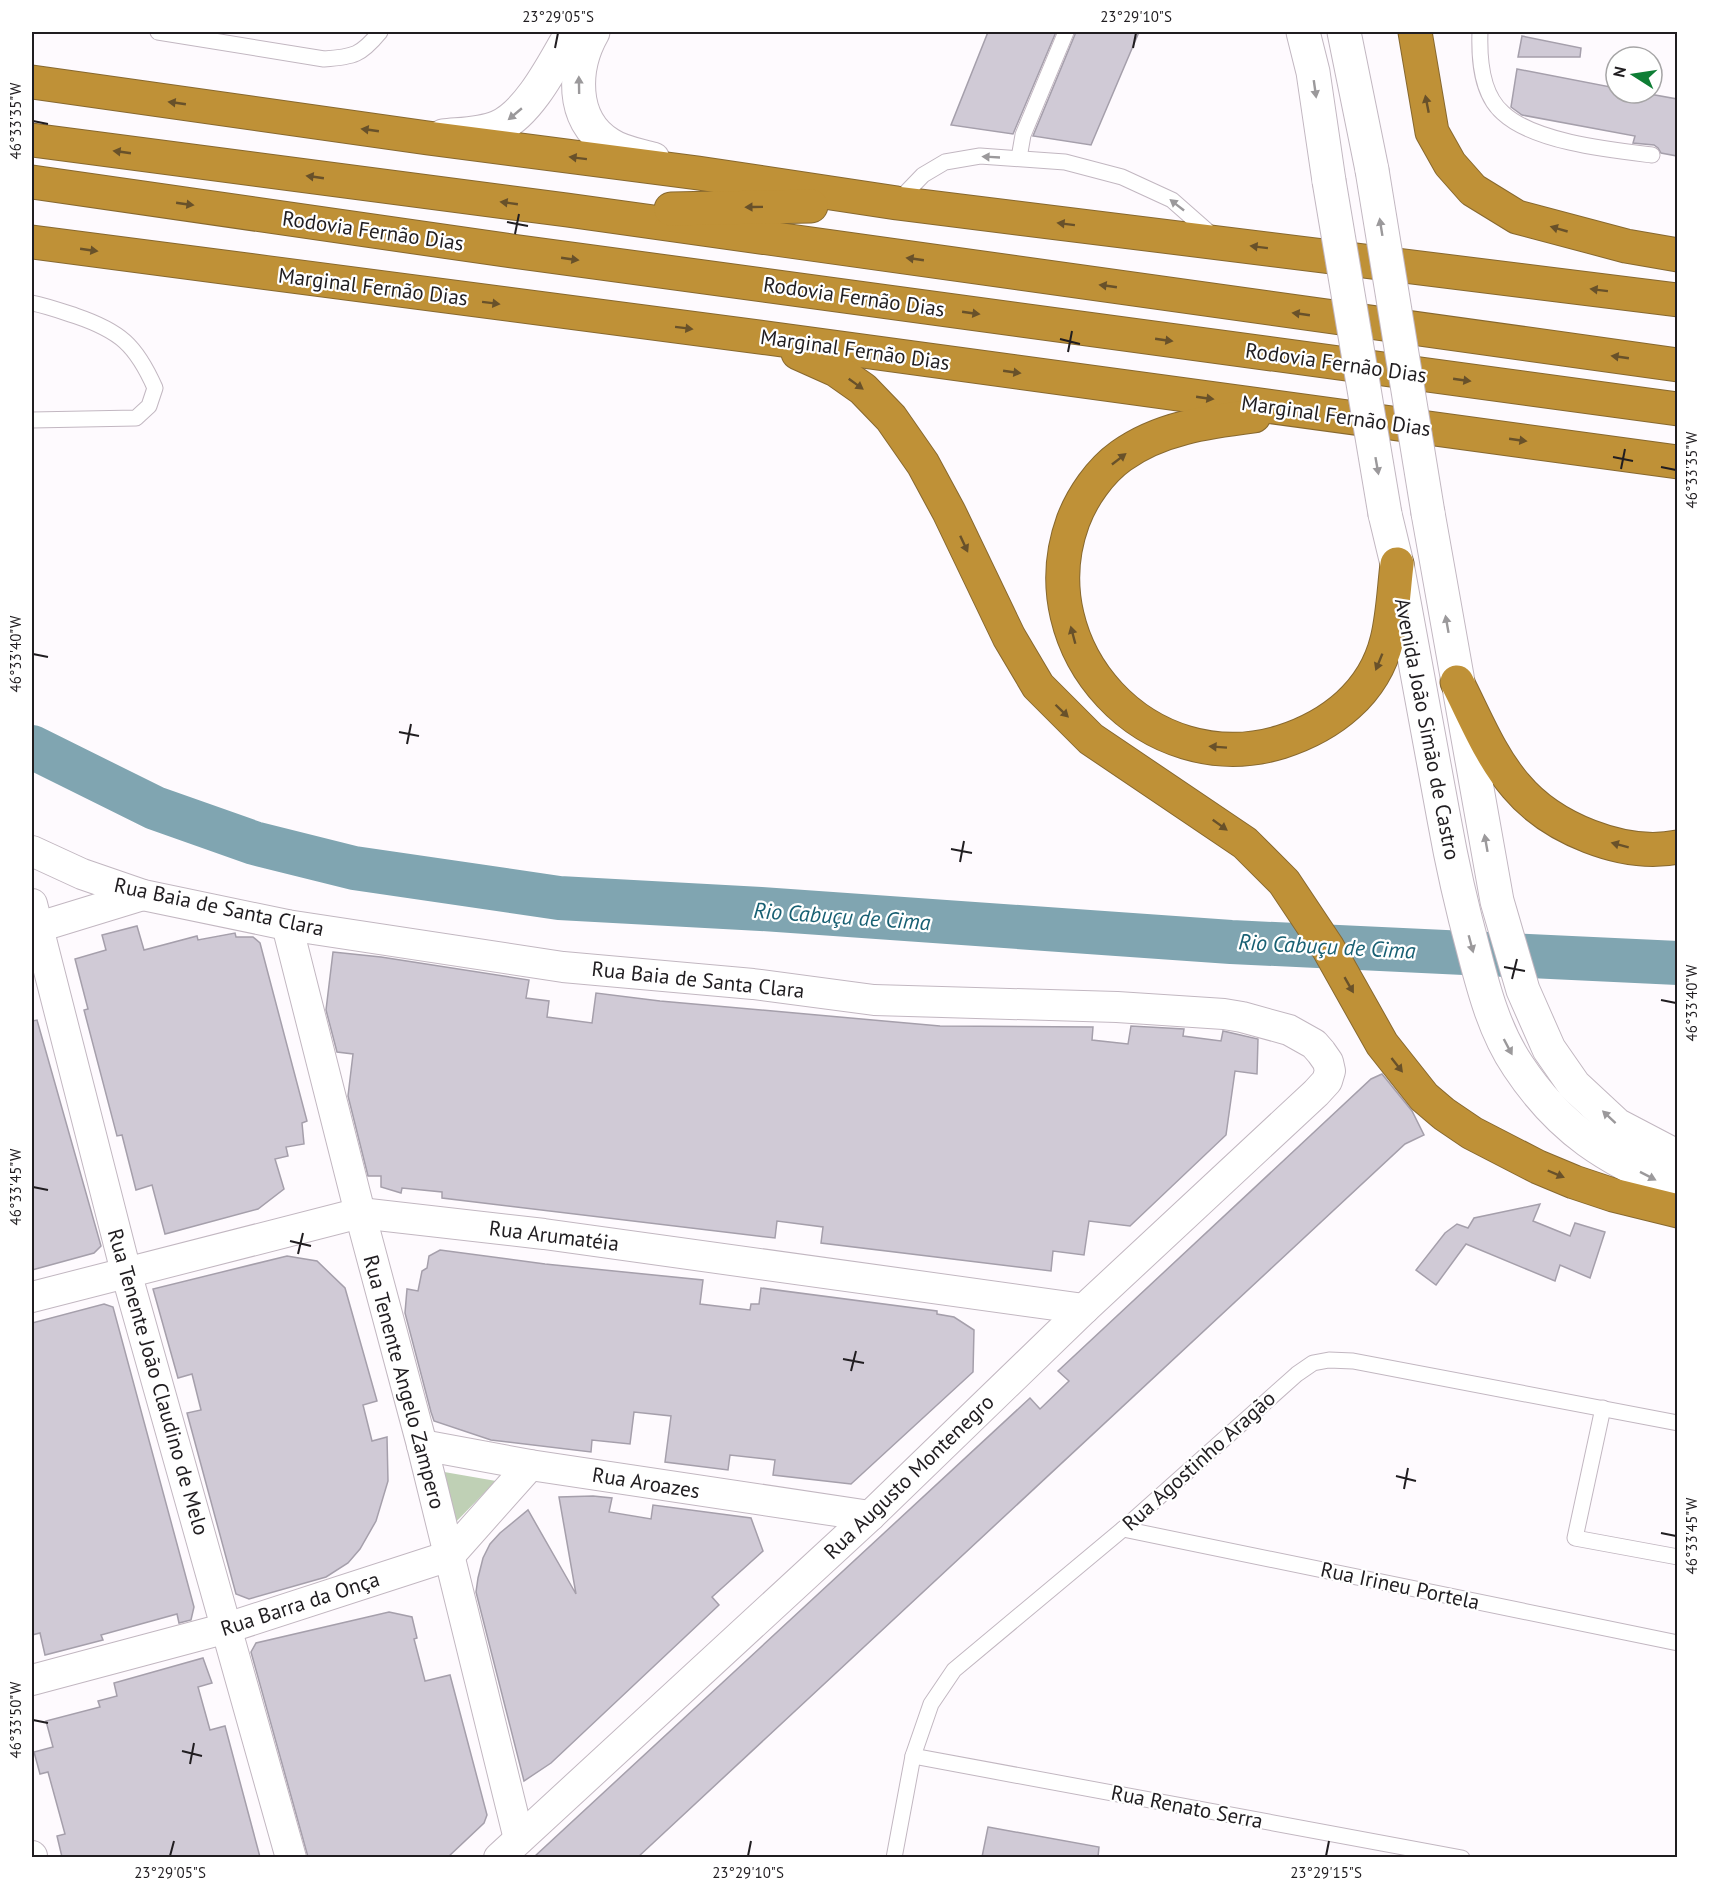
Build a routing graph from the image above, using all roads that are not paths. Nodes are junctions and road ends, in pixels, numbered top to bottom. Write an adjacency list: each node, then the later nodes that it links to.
1 (158, 32): 2 (lane)
2 (380, 32)
3 (572, 32): 11 (main road, one-way to 11)
4 (593, 32): 15 (main road, one-way to 4)
5 (1066, 32): 14 (lane)
6 (1303, 32): 34 (main road, Avenida João Simão de Castro, one-way to 34, bridge)
7 (1344, 32): 35 (main road, Avenida João Simão de Castro, one-way to 7, bridge)
8 (1415, 32): 23 (highway, one-way to 8)
9 (1480, 32): 13 (lane)
10 (32, 82): 11 (highway, one-way to 10)
11 (428, 138): 15 (highway, one-way to 11)
12 (32, 140): 20 (highway, one-way to 12)
13 (1652, 154)
14 (1019, 158): 18 (lane, one-way to 18); 22 (lane, one-way to 14)
15 (698, 173): 18 (highway)
16 (32, 182): 17 (highway, Rodovia Fernão Dias)
17 (106, 192): 19 (highway); 28 (highway, Rodovia Fernão Dias, one-way to 28)
18 (897, 203): 20 (highway, one-way to 20); 22 (highway, one-way to 18)
19 (32, 205)
20 (567, 210): 27 (highway, one-way to 20)
21 (32, 242): 26 (highway, Marginal Fernão Dias, one-way to 26)
22 (1221, 243): 24 (highway, one-way to 22)
23 (1677, 255)
24 (1677, 300)
25 (32, 303): 30 (lane)
26 (767, 338): 29 (highway, Marginal Fernão Dias, one-way to 29); 44 (highway, one-way to 44)
27 (1677, 365)
28 (1677, 409)
29 (1294, 410): 31 (highway, Marginal Fernão Dias, one-way to 31); 34 (highway, one-way to 29)
30 (32, 420)
31 (1604, 451): 32 (highway, Marginal Fernão Dias); 33 (highway)
32 (1677, 462)
33 (1677, 479)
34 (1397, 564): 43 (main road, Avenida João Simão de Castro, one-way to 43)
35 (1457, 682): 36 (highway, one-way to 35); 42 (main road, Avenida João Simão de Castro, one-way to 35)
36 (1677, 847)
37 (32, 852): 38 (street, Rua Baia de Santa Clara)
38 (142, 895): 39 (street); 40 (street, Rua Baia de Santa Clara)
39 (34, 920): 46 (street, Rua Tenente João Claudino de Melo)
40 (287, 926): 41 (street, Rua Baia de Santa Clara); 45 (street, Rua Tenente Angelo Zampero)
41 (1316, 1094): 48 (street, Rua Augusto Montenegro)
42 (1677, 1157)
43 (1677, 1189)
44 (1677, 1211)
45 (360, 1213): 46 (street, Rua Arumatéia); 48 (street, Rua Arumatéia); 51 (street, Rua Tenente Angelo Zampero)
46 (126, 1272): 47 (street, Rua Arumatéia); 57 (street, Rua Tenente João Claudino de Melo)
47 (32, 1297)
48 (1084, 1309): 53 (street, Rua Augusto Montenegro)
49 (1603, 1408): 50 (lane, Rua Agostinho Aragão); 54 (lane, Rua Agostinho Aragão); 56 (lane)
50 (1677, 1423)
51 (422, 1445): 52 (street, Rua Aroazes); 55 (street, Rua Tenente Angelo Zampero)
52 (530, 1465): 53 (street, Rua Aroazes); 55 (street)
53 (870, 1516): 61 (street, Rua Augusto Montenegro)
54 (1123, 1529): 58 (lane, Rua Irineu Portela); 60 (lane, Rua Agostinho Aragão)
55 (449, 1556): 57 (street, Rua Barra da Onça); 61 (street, Rua Tenente Angelo Zampero)
56 (1677, 1557)
57 (227, 1628): 59 (street, Rua Barra da Onça); 62 (street, Rua Tenente João Claudino de Melo)
58 (1677, 1642)
59 (32, 1680)
60 (913, 1756): 63 (lane, Rua Agostinho Aragão); 64 (lane, Rua Renato Serra)
61 (509, 1848)
62 (291, 1857)
63 (894, 1857)
64 (1462, 1857)

